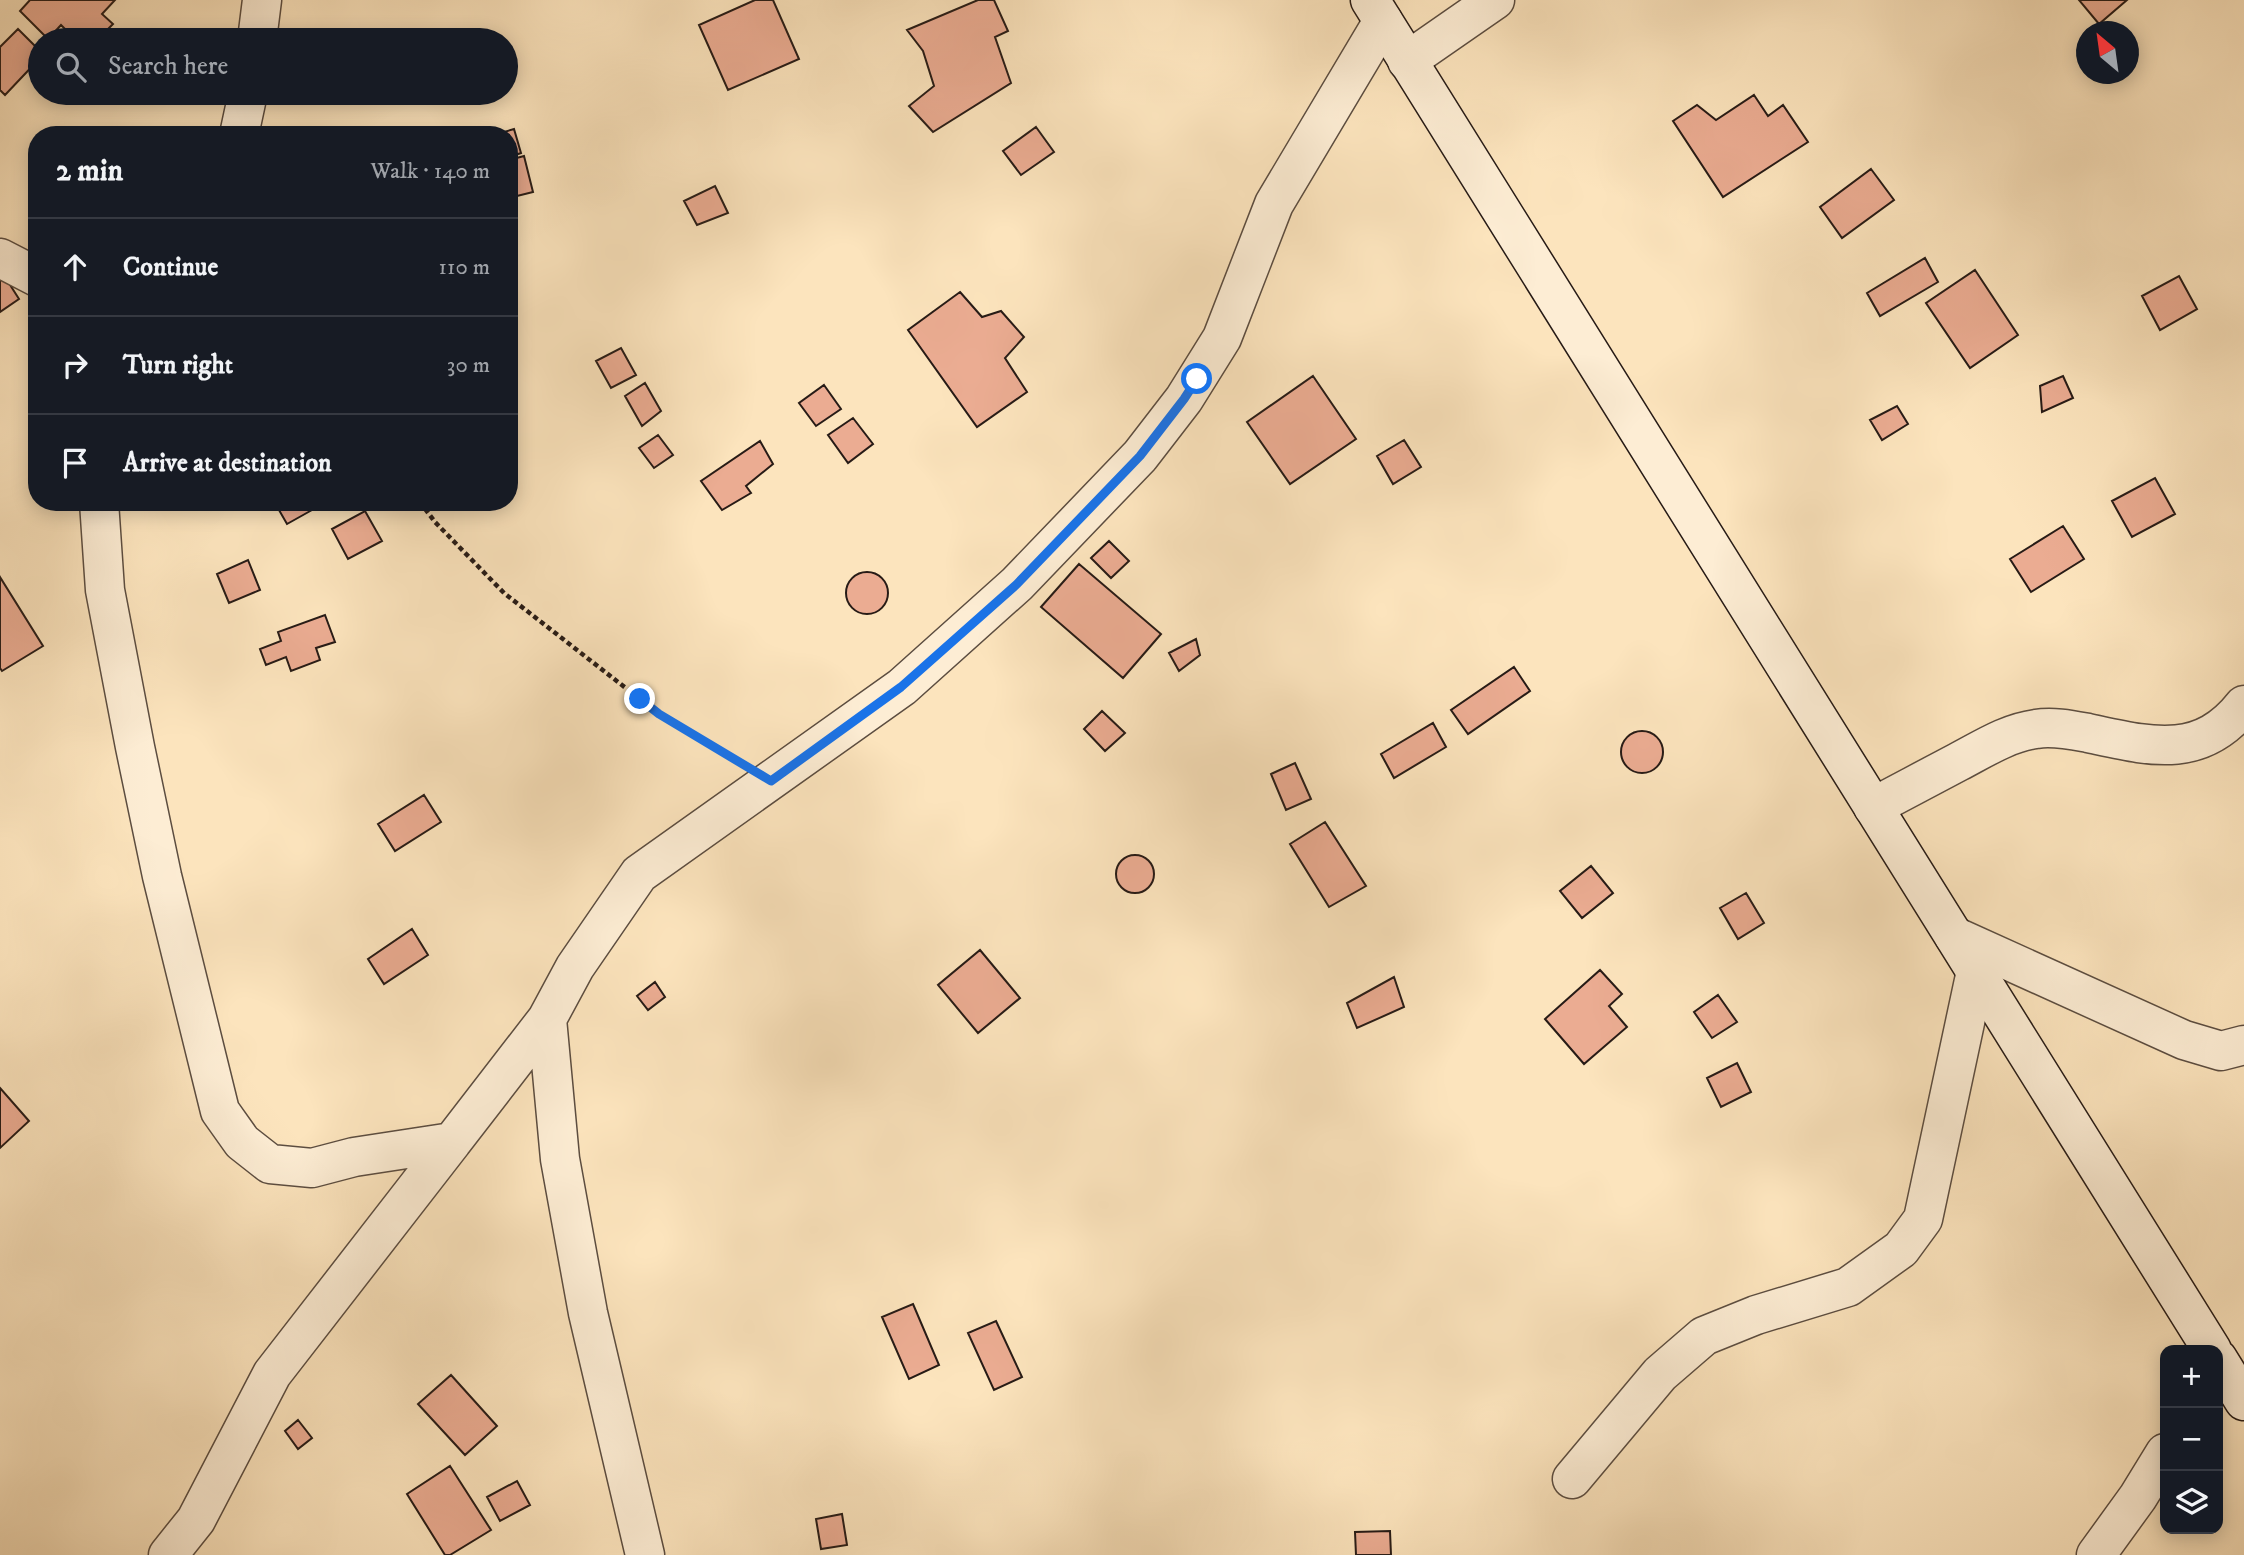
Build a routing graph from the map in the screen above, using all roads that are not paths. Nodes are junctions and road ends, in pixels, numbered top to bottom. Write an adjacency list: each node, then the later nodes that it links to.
1 (262, 0): 4 (street)
2 (1495, 0): 5 (street)
3 (1376, 11): 5 (street); 15 (street)
4 (258, 28)
5 (1407, 61): 12 (street)
6 (245, 105): 7 (street)
7 (241, 126)
8 (0, 258): 9 (street)
9 (28, 273)
10 (100, 511): 17 (street)
11 (2244, 705): 12 (street)
12 (1873, 807): 13 (street)
13 (1954, 936): 14 (street); 16 (street)
14 (1976, 971): 18 (street); 22 (street)
15 (547, 1019): 17 (street); 24 (street)
16 (2244, 1045)
17 (452, 1142): 23 (street)
18 (2208, 1345)
19 (2223, 1369): 20 (street)
20 (2244, 1401)
21 (2160, 1461): 25 (street)
22 (1572, 1479)
23 (168, 1555)
24 (645, 1555)
25 (2096, 1555)

